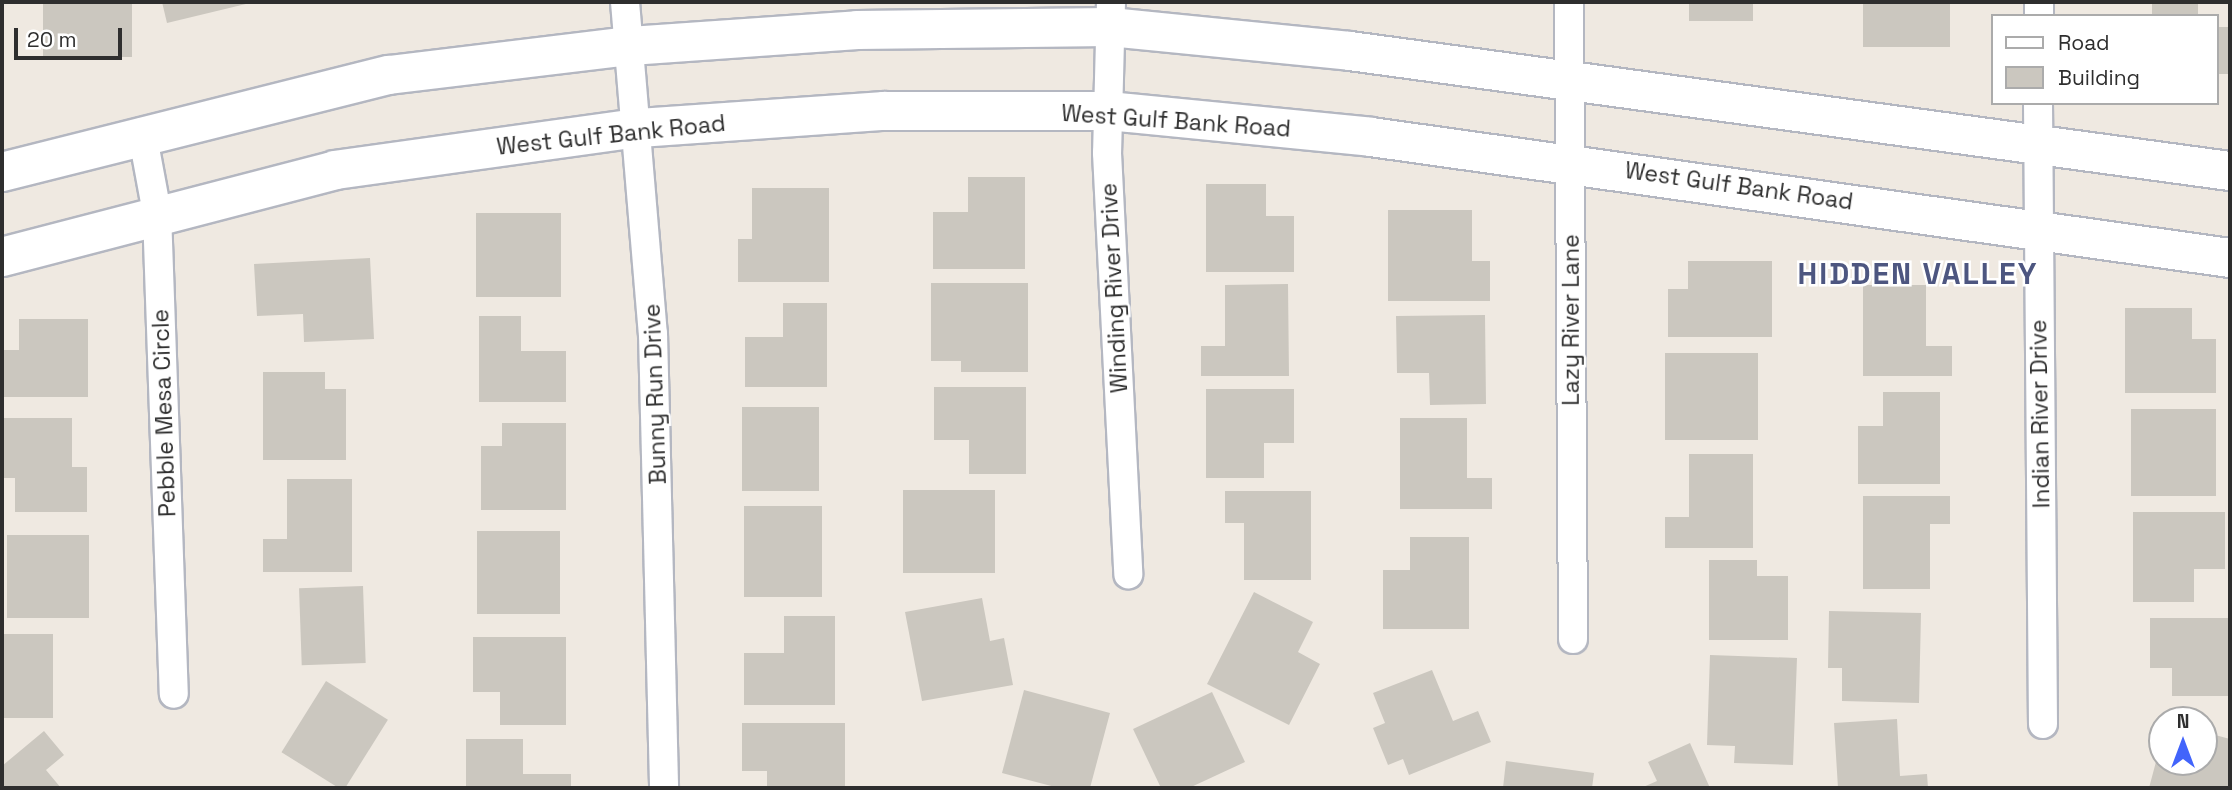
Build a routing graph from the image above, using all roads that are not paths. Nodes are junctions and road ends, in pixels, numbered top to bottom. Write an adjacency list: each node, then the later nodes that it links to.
1 (625, 2): 4 (street, Bunny Run Drive)
2 (1569, 2): 5 (street, Lazy River Lane)
3 (1110, 15): 4 (main road); 5 (main road); 7 (street, Winding River Drive)
4 (630, 46): 8 (street, Bunny Run Drive); 9 (main road)
5 (1569, 81): 10 (main road); 11 (street, Lazy River Lane)
6 (2038, 105): 10 (street, Indian River Drive)
7 (1108, 111): 8 (main road, West Gulf Bank Road); 11 (main road, West Gulf Bank Road); 18 (street, Winding River Drive)
8 (639, 128): 14 (main road, West Gulf Bank Road); 22 (street, Bunny Run Drive)
9 (142, 132): 13 (main road); 14 (street, Pebble Mesa Circle)
10 (2038, 145): 12 (main road); 15 (street, Indian River Drive)
11 (1570, 163): 15 (main road, West Gulf Bank Road); 19 (street, Lazy River Lane)
12 (2230, 171)
13 (2, 172)
14 (157, 213): 16 (main road, West Gulf Bank Road); 20 (street, Pebble Mesa Circle)
15 (2038, 226): 17 (main road, West Gulf Bank Road); 21 (street, Indian River Drive)
16 (2, 257)
17 (2230, 258)
18 (1128, 574)
19 (1573, 639)
20 (174, 694)
21 (2043, 724)
22 (664, 788)

